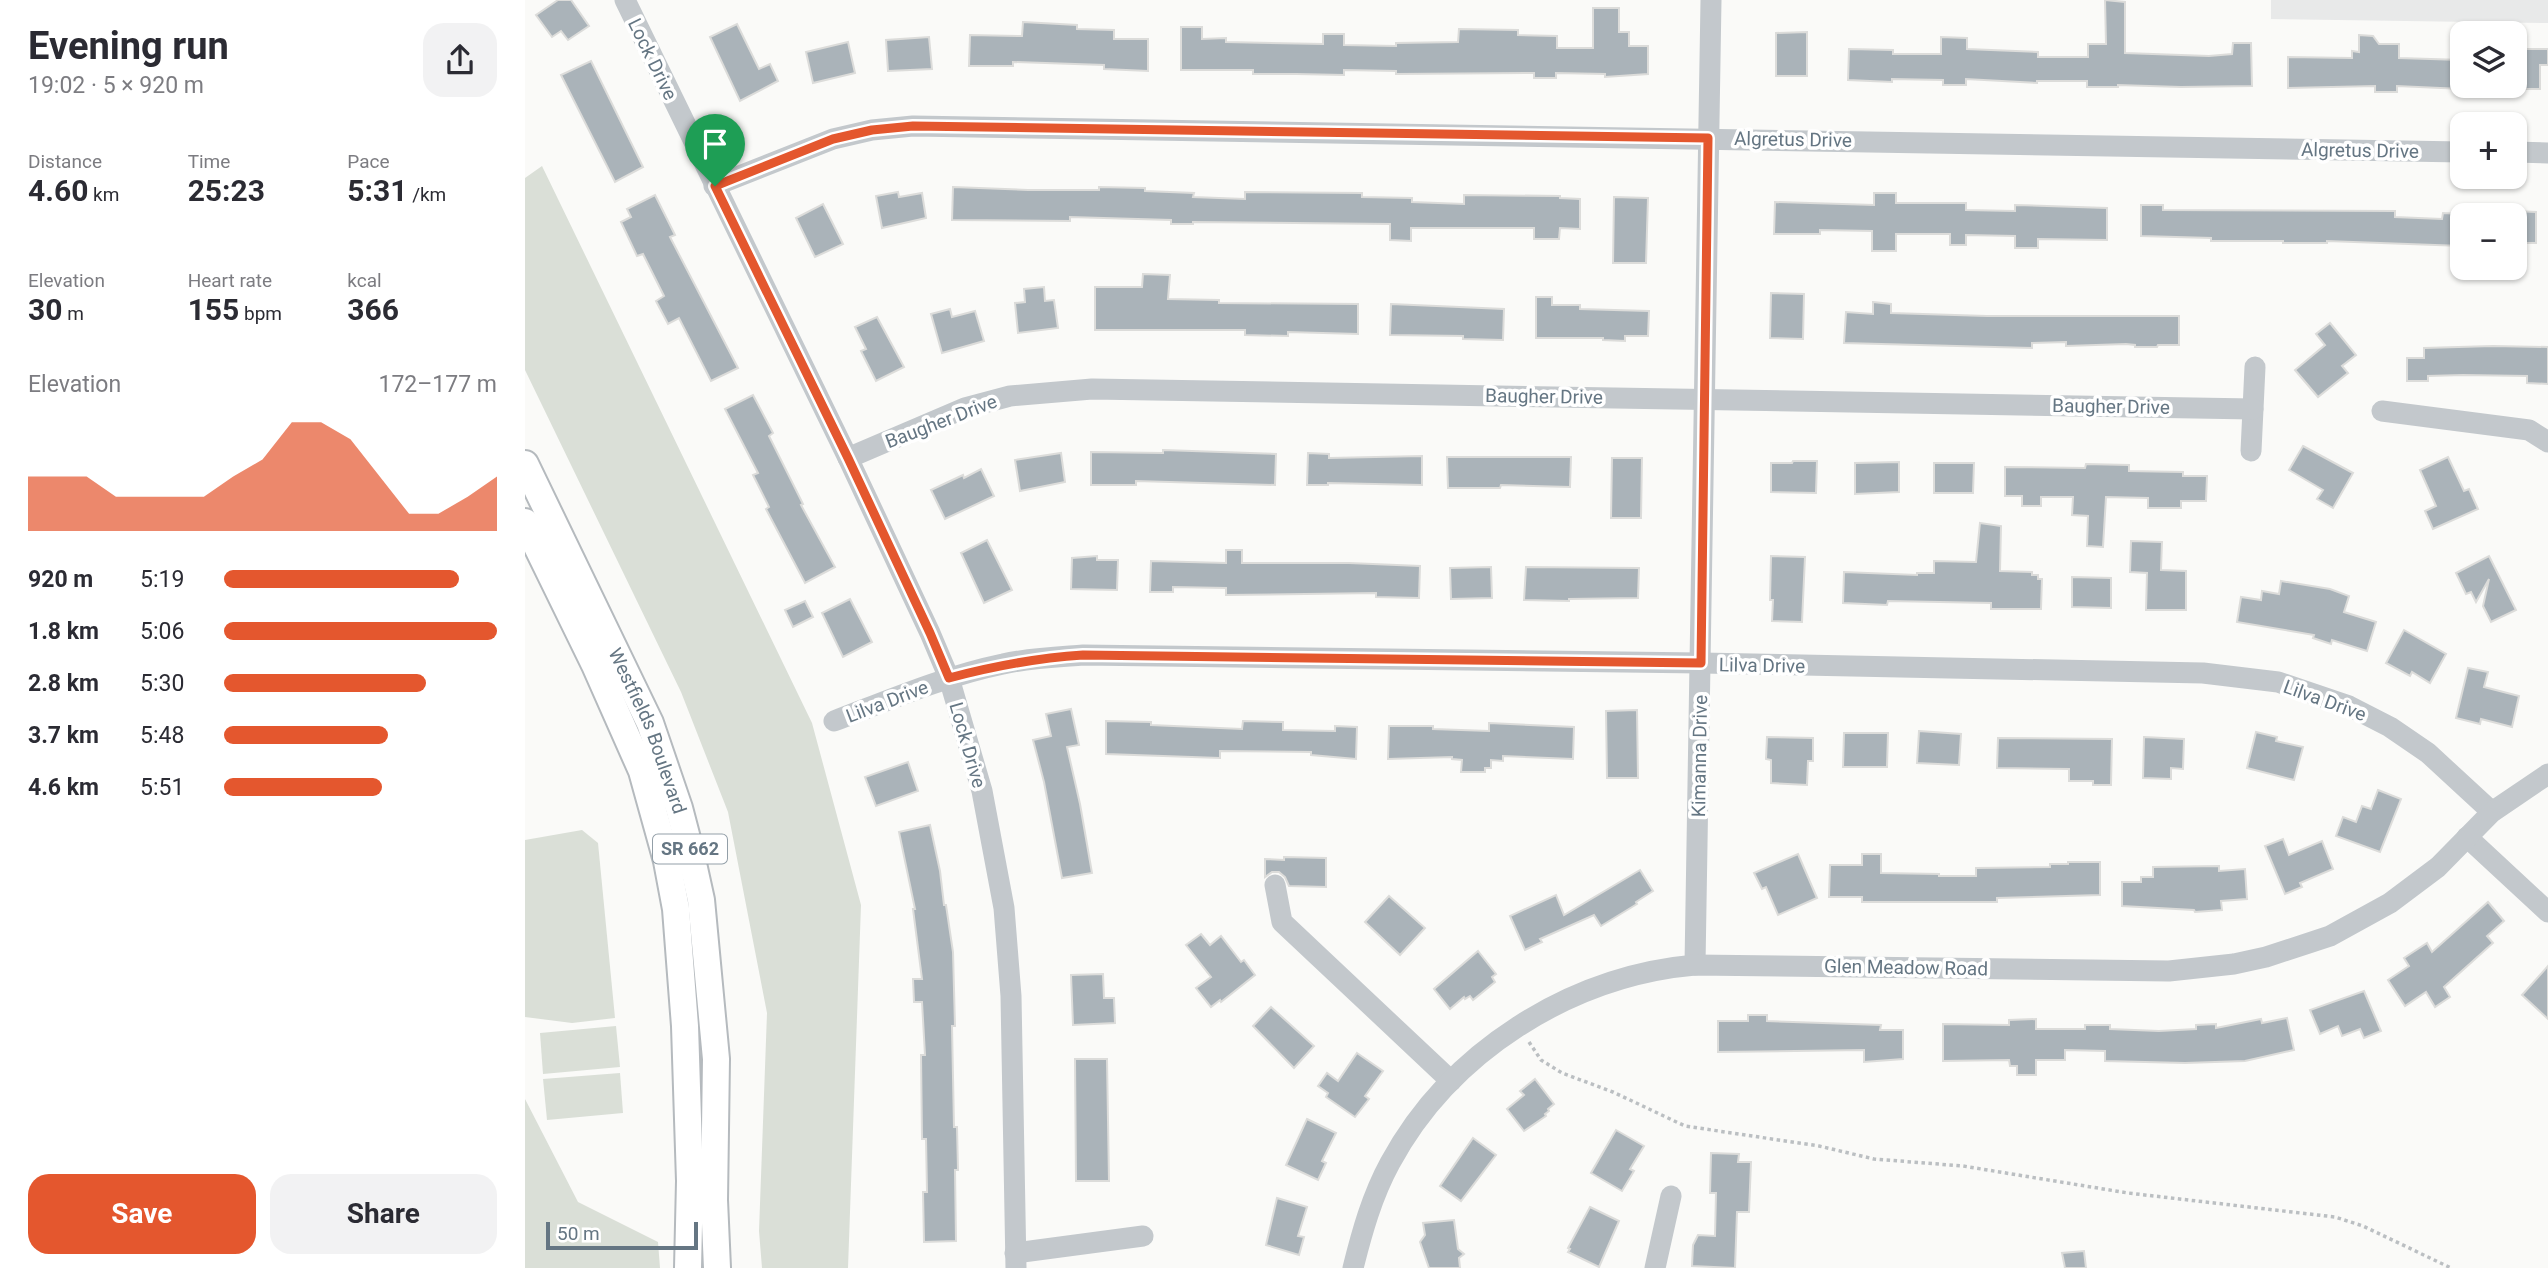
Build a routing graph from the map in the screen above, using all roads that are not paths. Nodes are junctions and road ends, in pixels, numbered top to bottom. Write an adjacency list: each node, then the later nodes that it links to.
1 (625, 0): 7 (street, Lock Drive)
2 (1711, 0): 3 (street, Kimanna Drive)
3 (1708, 138): 4 (street, Algretus Drive); 7 (street, Algretus Drive); 9 (street, Kimanna Drive)
4 (2450, 152)
5 (2527, 152): 6 (street)
6 (2548, 153)
7 (715, 186): 14 (street, Lock Drive)
8 (2255, 367): 10 (street)
9 (1704, 399): 10 (street, Baugher Drive); 14 (street, Baugher Drive); 17 (street, Kimanna Drive)
10 (2253, 409): 13 (street)
11 (2382, 411): 12 (street)
12 (2548, 442)
13 (2251, 451)
14 (848, 458): 18 (street, Lock Drive)
15 (525, 464): 31 (main road, Westfields Boulevard / SR 662)
16 (525, 522): 30 (main road, Westfields Boulevard / SR 662)
17 (1701, 663): 18 (street, Lilva Drive); 21 (street, Lilva Drive); 25 (street, Kimanna Drive)
18 (949, 678): 19 (street, Lilva Drive); 29 (street, Lock Drive)
19 (834, 721)
20 (2548, 774): 21 (street, Glen Meadow Road)
21 (2492, 812): 22 (street, Glen Meadow Road)
22 (2467, 837): 24 (street); 25 (street, Glen Meadow Road)
23 (1275, 885): 26 (street)
24 (2548, 912)
25 (1695, 965): 26 (street, Glen Meadow Road)
26 (1451, 1081): 32 (street, Glen Meadow Road)
27 (1671, 1196): 33 (street)
28 (1143, 1236): 29 (street)
29 (1015, 1260)
30 (688, 1268)
31 (717, 1268)
32 (1353, 1268)
33 (1655, 1268)

